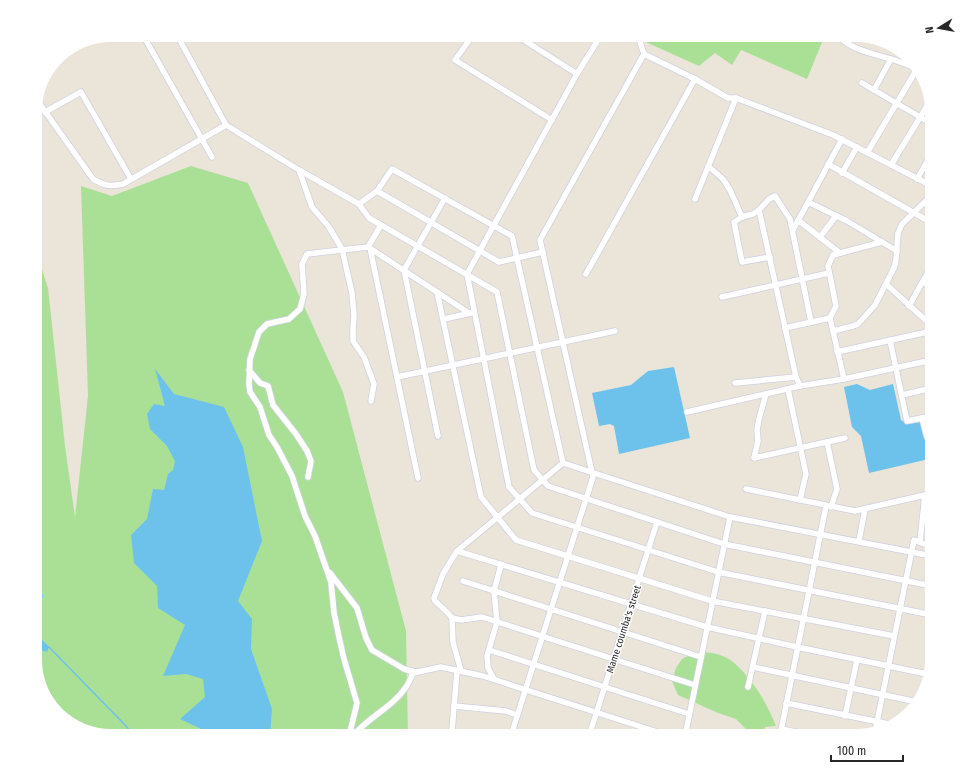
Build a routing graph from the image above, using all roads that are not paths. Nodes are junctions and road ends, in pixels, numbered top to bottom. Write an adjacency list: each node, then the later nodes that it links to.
1 (147, 42): 25 (street)
2 (181, 42): 24 (street)
3 (467, 42): 22 (street)
4 (527, 42): 11 (street)
5 (597, 42): 11 (street)
6 (639, 42): 8 (street)
7 (846, 42): 9 (street)
8 (644, 54): 13 (street); 62 (street)
9 (891, 59): 10 (street); 15 (street)
10 (908, 65)
11 (577, 74): 22 (street)
12 (915, 74): 17 (street)
13 (695, 79): 16 (street); 69 (street)
14 (862, 83): 15 (street)
15 (874, 90): 17 (street)
16 (736, 98): 26 (street); 33 (street)
17 (897, 103): 21 (street); 28 (street)
18 (42, 108): 20 (street)
19 (925, 109): 21 (street)
20 (45, 112): 36 (street); 36 (street)
21 (920, 117): 23 (street); 31 (street)
22 (552, 120): 53 (street)
23 (925, 120)
24 (226, 125): 25 (street); 34 (street)
25 (202, 139): 29 (street); 36 (street)
26 (842, 139): 27 (street); 30 (street)
27 (857, 147): 28 (street); 35 (street)
28 (868, 153): 31 (street)
29 (212, 157)
30 (828, 164): 35 (street); 42 (street)
31 (891, 165): 37 (street)
32 (925, 165): 37 (street)
33 (708, 166): 41 (street); 48 (street)
34 (299, 170): 44 (street); 59 (street)
35 (842, 173): 46 (street)
36 (131, 179)
37 (917, 179): 38 (street)
38 (925, 183)
39 (377, 191): 40 (street); 44 (street); 51 (street)
40 (444, 198): 51 (street); 53 (street)
41 (695, 199)
42 (808, 202): 47 (street); 50 (street)
43 (925, 202): 46 (street)
44 (359, 204): 52 (street)
45 (759, 210): 48 (street); 54 (street); 64 (street)
46 (914, 213): 49 (street); 61 (street)
47 (836, 216): 55 (street); 56 (street)
48 (742, 217): 64 (street)
49 (925, 219)
50 (798, 220): 54 (street); 55 (street)
51 (431, 222): 57 (street); 60 (street)
52 (381, 225): 57 (street); 58 (street)
53 (494, 226): 60 (street); 65 (street)
54 (792, 230): 71 (street)
55 (820, 237): 63 (street)
56 (882, 242): 61 (street); 63 (street)
57 (418, 246): 66 (street); 68 (street)
58 (369, 247): 59 (street); 66 (street); 98 (street)
59 (342, 250): 96 (street); 107 (street)
60 (480, 251): 65 (street); 68 (street)
61 (897, 251): 73 (street)
62 (543, 252): 65 (street); 88 (street)
63 (840, 253): 67 (street)
64 (770, 257): 74 (street)
65 (517, 258): 89 (street)
66 (404, 270): 75 (street); 97 (street)
67 (829, 273): 71 (street); 79 (street)
68 (467, 274): 78 (street); 91 (street)
69 (586, 274)
70 (925, 277): 72 (street)
71 (802, 279): 74 (street); 82 (street)
72 (923, 281): 77 (street)
73 (886, 284): 77 (street); 85 (street)
74 (776, 285): 76 (street); 83 (street)
75 (437, 292): 78 (street); 80 (street)
76 (722, 297)
77 (910, 306): 81 (street)
78 (472, 313): 80 (street); 92 (street)
79 (830, 318): 82 (street); 85 (street)
80 (444, 319): 94 (street)
81 (925, 320)
82 (811, 322): 83 (street)
83 (785, 328): 99 (street)
84 (615, 331): 88 (street)
85 (833, 331): 90 (street)
86 (925, 332): 87 (street)
87 (890, 340): 90 (street); 95 (street)
88 (563, 342): 89 (street); 117 (street)
89 (537, 347): 91 (street); 116 (street)
90 (837, 352): 100 (street)
91 (510, 353): 92 (street); 120 (street)
92 (484, 359): 94 (street); 122 (street)
93 (925, 362): 95 (street)
94 (453, 365): 97 (street); 128 (street)
95 (896, 368): 100 (street); 106 (street)
96 (249, 370): 118 (street); 144 (street)
97 (425, 371): 98 (street); 112 (street)
98 (397, 377): 119 (street)
99 (796, 377): 101 (street); 102 (street)
100 (844, 379): 102 (street)
101 (735, 383)
102 (800, 386): 103 (street)
103 (788, 389): 105 (street); 115 (street)
104 (925, 390): 106 (street)
105 (766, 394): 108 (street); 115 (street)
106 (902, 395): 110 (street)
107 (371, 401)
108 (687, 412)
109 (925, 417): 110 (street)
110 (922, 418): 111 (street)
111 (925, 429)
112 (438, 436)
113 (845, 438): 114 (street)
114 (827, 442): 115 (street); 125 (street)
115 (800, 448): 124 (street)
116 (563, 462): 117 (street); 120 (street)
117 (591, 471): 123 (street); 129 (street)
118 (308, 476)
119 (418, 478)
120 (542, 480): 122 (street); 123 (street)
121 (746, 489): 124 (street)
122 (520, 499): 128 (street); 131 (street)
123 (586, 499): 130 (street); 131 (street)
124 (800, 500): 125 (street)
125 (829, 506): 126 (street); 132 (street)
126 (865, 509): 127 (street); 133 (street)
127 (924, 511): 134 (street)
128 (498, 517): 138 (street); 141 (street)
129 (730, 517): 132 (street); 135 (street)
130 (657, 522): 135 (street); 137 (street, Mame coumba's street)
131 (576, 528): 137 (street); 141 (street)
132 (820, 534): 133 (street); 142 (street)
133 (859, 541): 139 (street)
134 (920, 542): 136 (street); 139 (street)
135 (724, 544): 142 (street); 145 (street)
136 (925, 544)
137 (648, 550): 145 (street); 146 (street, Mame coumba's street)
138 (457, 551): 143 (street); 159 (street)
139 (912, 551): 140 (street); 148 (street)
140 (925, 554)
141 (568, 556): 146 (street); 149 (street)
142 (815, 562): 148 (street); 151 (street)
143 (502, 565): 149 (street); 152 (street)
144 (327, 569): 176 (street); 197 (street)
145 (718, 572): 151 (street); 153 (street)
146 (639, 578): 153 (street); 154 (street, Mame coumba's street)
147 (463, 581): 152 (street)
148 (906, 581): 150 (street); 156 (street)
149 (559, 582): 154 (street); 155 (street)
150 (925, 585)
151 (809, 590): 156 (street); 160 (street)
152 (494, 591): 155 (street); 161 (street)
153 (712, 601): 157 (street); 162 (street)
154 (631, 604): 162 (street); 163 (street, Mame coumba's street)
155 (551, 609): 163 (street); 165 (street)
156 (900, 609): 158 (street); 164 (street)
157 (765, 611): 160 (street); 166 (street)
158 (925, 614)
159 (452, 618): 161 (street); 175 (street)
160 (803, 618): 164 (street); 167 (street)
161 (497, 622): 165 (street); 168 (street)
162 (707, 627): 166 (street); 169 (street)
163 (622, 632): 169 (street); 170 (street, Mame coumba's street)
164 (894, 636): 173 (street)
165 (542, 637): 170 (street); 172 (street)
166 (759, 638): 167 (street); 174 (street)
167 (798, 647): 171 (street); 178 (street)
168 (489, 650): 172 (street); 179 (street)
169 (701, 657): 180 (street)
170 (613, 659): 180 (street); 181 (street, Mame coumba's street)
171 (857, 660): 173 (street); 183 (street)
172 (533, 664): 181 (street); 184 (street)
173 (888, 666): 177 (street); 185 (street)
174 (753, 667): 178 (street); 182 (street)
175 (459, 671): 176 (street); 179 (street); 188 (street)
176 (415, 672): 198 (street)
177 (923, 673)
178 (792, 675): 183 (street); 187 (street)
179 (494, 679): 184 (street)
180 (695, 685): 190 (street)
181 (604, 687): 189 (street, Mame coumba's street); 190 (street)
182 (748, 687)
183 (851, 688): 185 (street); 192 (street)
184 (526, 689): 189 (street); 191 (street)
185 (882, 694): 186 (street); 193 (street)
186 (912, 701)
187 (786, 703): 192 (street); 203 (street)
188 (454, 706): 191 (street); 199 (street)
189 (596, 711): 200 (street, Mame coumba's street); 201 (street)
190 (689, 714): 202 (street)
191 (517, 715): 196 (street)
192 (845, 716): 193 (street)
193 (877, 721): 194 (street); 195 (street)
194 (885, 723)
195 (876, 726)
196 (513, 728)
197 (350, 729)
198 (359, 729)
199 (452, 729)
200 (591, 729)
201 (649, 729)
202 (686, 729)
203 (781, 729)

